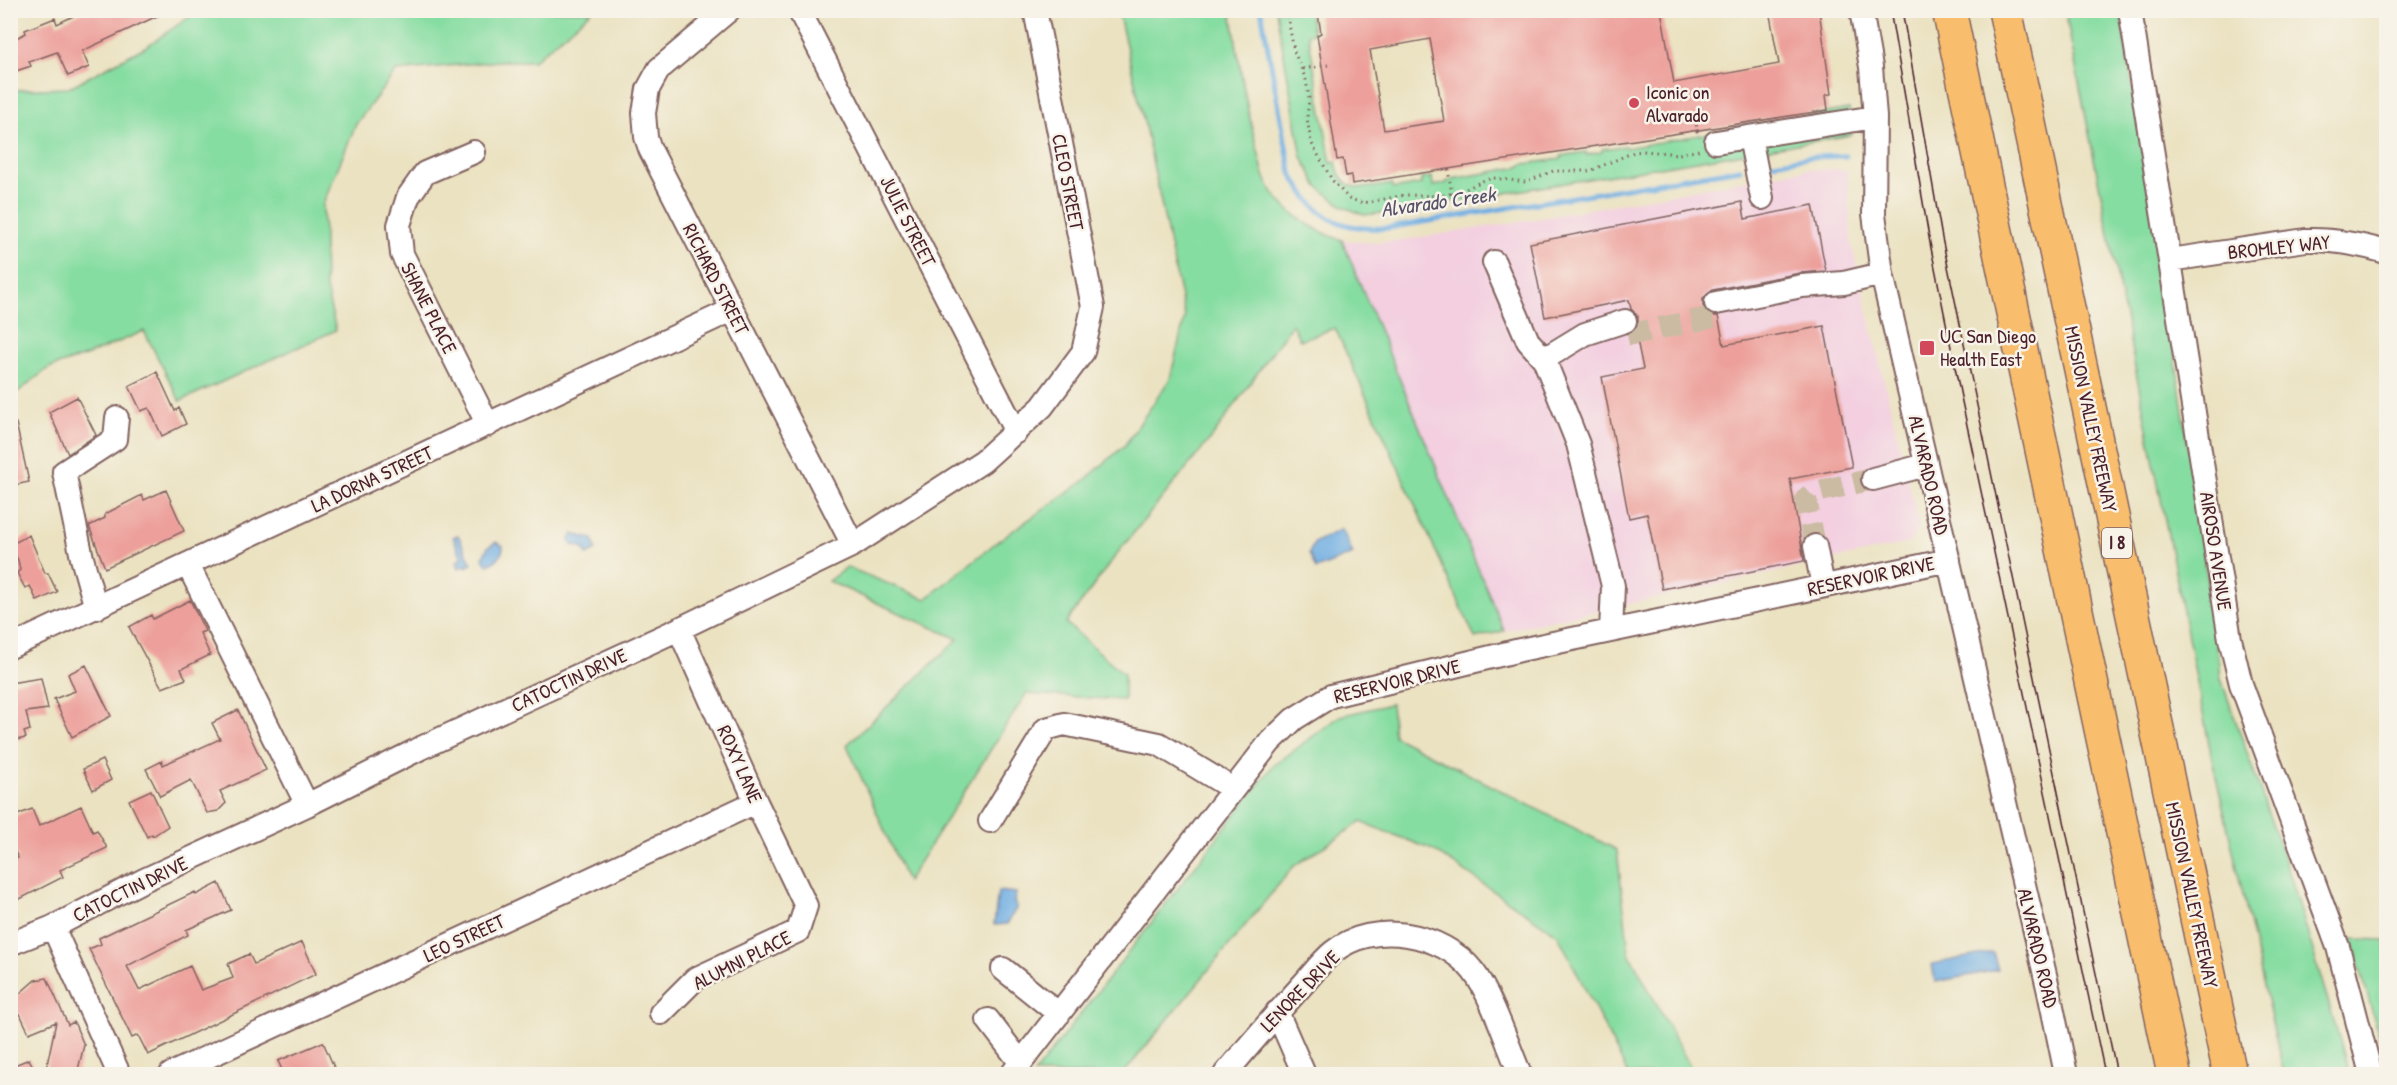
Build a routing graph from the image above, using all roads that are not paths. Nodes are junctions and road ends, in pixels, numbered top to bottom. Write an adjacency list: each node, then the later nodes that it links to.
1 (800, 10): 24 (street, JULIE STREET)
2 (1035, 10): 20 (street, CLEO STREET)
3 (1861, 10): 8 (street, ALVARADO ROAD)
4 (1949, 10): 55 (highway)
5 (2005, 10): 56 (highway, MISSION VALLEY FREEWAY / I 8)
6 (2130, 10): 14 (street, AIROSO AVENUE)
7 (721, 17): 18 (street, RICHARD STREET)
8 (1875, 117): 9 (street); 16 (street, ALVARADO ROAD)
9 (1750, 137): 10 (street); 12 (street)
10 (1716, 142)
11 (474, 152): 23 (street, SHANE PLACE)
12 (1762, 198)
13 (2386, 252): 14 (street, BROMLEY WAY)
14 (2170, 260): 57 (street, AIROSO AVENUE)
15 (1494, 262): 21 (street)
16 (1882, 274): 17 (street); 25 (street, ALVARADO ROAD)
17 (1717, 309)
18 (732, 310): 23 (street, LA DORNA STREET); 27 (street, RICHARD STREET)
19 (1626, 328): 21 (street)
20 (1083, 352): 24 (street, CATOCTIN DRIVE)
21 (1546, 362): 34 (street)
22 (117, 418): 32 (street)
23 (488, 425): 30 (street, LA DORNA STREET)
24 (1016, 432): 27 (street, CATOCTIN DRIVE)
25 (1926, 465): 26 (street); 29 (street, ALVARADO ROAD)
26 (1873, 479)
27 (853, 545): 33 (street, CATOCTIN DRIVE)
28 (1815, 546): 31 (street)
29 (1949, 560): 31 (street, RESERVOIR DRIVE); 54 (street, ALVARADO ROAD)
30 (188, 565): 32 (street, LA DORNA STREET); 38 (street)
31 (1823, 586): 34 (street, RESERVOIR DRIVE)
32 (96, 608): 35 (street, LA DORNA STREET)
33 (679, 629): 37 (street, ROXY LANE); 38 (street, CATOCTIN DRIVE)
34 (1611, 631): 36 (street, RESERVOIR DRIVE)
35 (10, 647)
36 (1233, 789): 39 (street); 46 (street, RESERVOIR DRIVE)
37 (756, 802): 40 (street, ROXY LANE); 50 (street, LEO STREET)
38 (307, 805): 41 (street, CATOCTIN DRIVE)
39 (990, 821)
40 (803, 899): 45 (street, ALUMNI PLACE)
41 (53, 927): 42 (street, CATOCTIN DRIVE); 49 (street)
42 (10, 944)
43 (1003, 969): 46 (street)
44 (1277, 1012): 51 (street, LENORE DRIVE); 52 (street); 53 (street, LENORE DRIVE)
45 (661, 1013)
46 (1059, 1014): 48 (street, RESERVOIR DRIVE)
47 (988, 1020): 48 (street)
48 (1016, 1069)
49 (119, 1074)
50 (171, 1074)
51 (1225, 1074)
52 (1304, 1074)
53 (1520, 1074)
54 (2066, 1074)
55 (2174, 1074)
56 (2230, 1074)
57 (2371, 1074)

